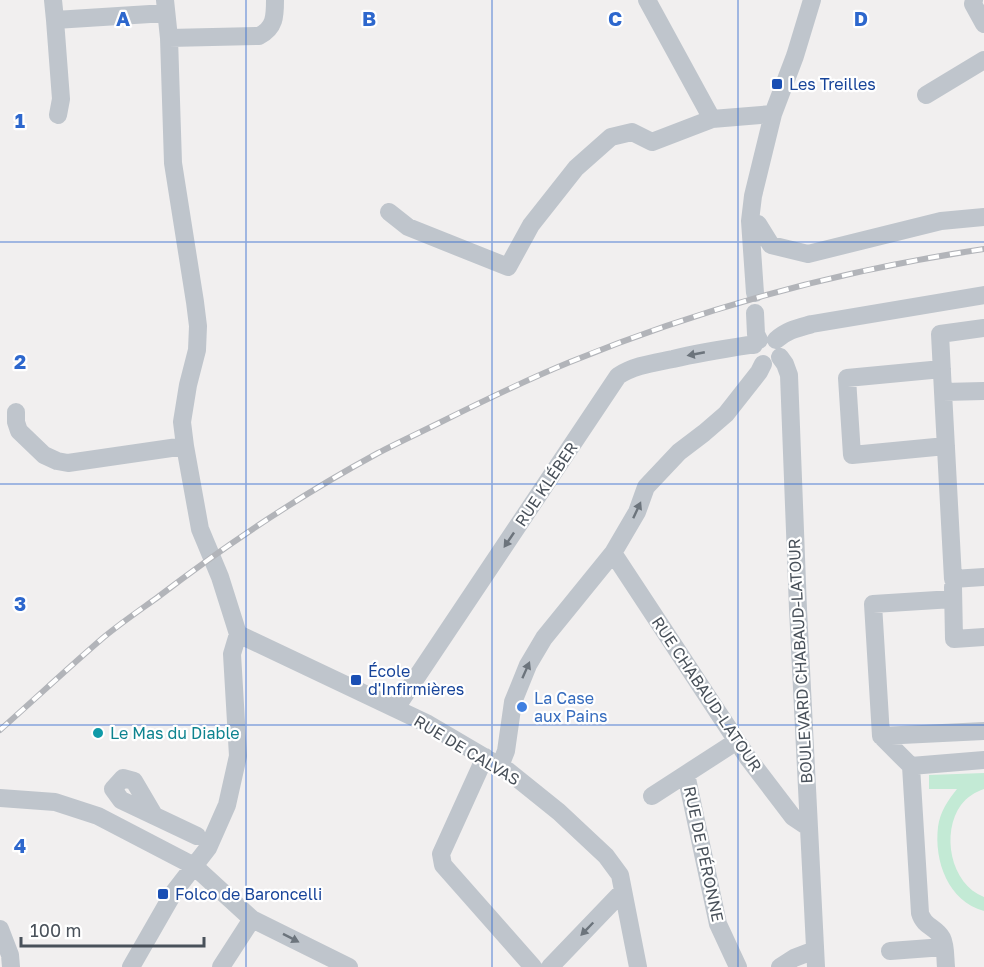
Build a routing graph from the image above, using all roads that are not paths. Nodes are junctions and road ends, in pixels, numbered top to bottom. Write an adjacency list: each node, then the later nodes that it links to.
1 (53, 0): 7 (street)
2 (275, 0): 9 (street)
3 (647, 0): 14 (street)
4 (812, 0): 12 (street)
5 (974, 0): 8 (street)
6 (165, 7): 7 (street); 9 (street)
7 (55, 20): 13 (street)
8 (984, 24)
9 (169, 38): 28 (street)
10 (984, 60): 11 (street)
11 (926, 95)
12 (773, 114): 14 (street); 18 (street)
13 (58, 115)
14 (712, 119): 15 (street)
15 (389, 213)
16 (984, 217): 17 (street)
17 (758, 224)
18 (755, 293)
19 (984, 295): 22 (street, RUE KLÉBER)
20 (755, 313): 22 (street, BOULEVARD CHABAUD-LATOUR)
21 (984, 328): 23 (street)
22 (766, 349): 29 (street, one-way to 22); 35 (street, RUE KLÉBER, one-way to 35); 46 (street, BOULEVARD CHABAUD-LATOUR)
23 (942, 369): 25 (street); 27 (street)
24 (984, 391): 25 (street)
25 (944, 392): 27 (street)
26 (16, 412): 28 (street)
27 (946, 446): 31 (street)
28 (185, 447): 33 (street)
29 (613, 554): 38 (street, RUE CHABAUD-LATOUR); 40 (street, one-way to 29)
30 (984, 577): 31 (street)
31 (953, 579): 32 (street)
32 (953, 599): 34 (street); 37 (street)
33 (238, 634): 35 (street, RUE DE CALVAS); 48 (street)
34 (984, 637)
35 (396, 708): 40 (street, RUE DE CALVAS)
36 (984, 731): 37 (street)
37 (881, 736): 41 (street)
38 (737, 741): 42 (street, RUE DE PÉRONNE); 46 (street, RUE CHABAUD-LATOUR)
39 (984, 760): 41 (street)
40 (492, 761): 49 (street, RUE DE CALVAS); 59 (street)
41 (911, 766): 52 (street)
42 (686, 774): 43 (street, RUE DE PÉRONNE); 62 (street, RUE DE PÉRONNE)
43 (652, 796)
44 (0, 798): 45 (street)
45 (104, 819): 47 (street); 48 (street)
46 (808, 827): 54 (street, BOULEVARD CHABAUD-LATOUR)
47 (197, 836)
48 (194, 866): 50 (street); 56 (street)
49 (623, 891): 60 (street, one-way to 60); 61 (street, RUE DE CALVAS)
50 (252, 919): 57 (street); 58 (street, one-way to 58)
51 (0, 929): 55 (street)
52 (944, 946): 53 (street); 64 (street)
53 (890, 951)
54 (815, 959): 63 (street)
55 (11, 967)
56 (131, 967)
57 (221, 967)
58 (349, 967)
59 (533, 967)
60 (550, 967)
61 (638, 967)
62 (738, 967)
63 (780, 967)
64 (946, 967)

